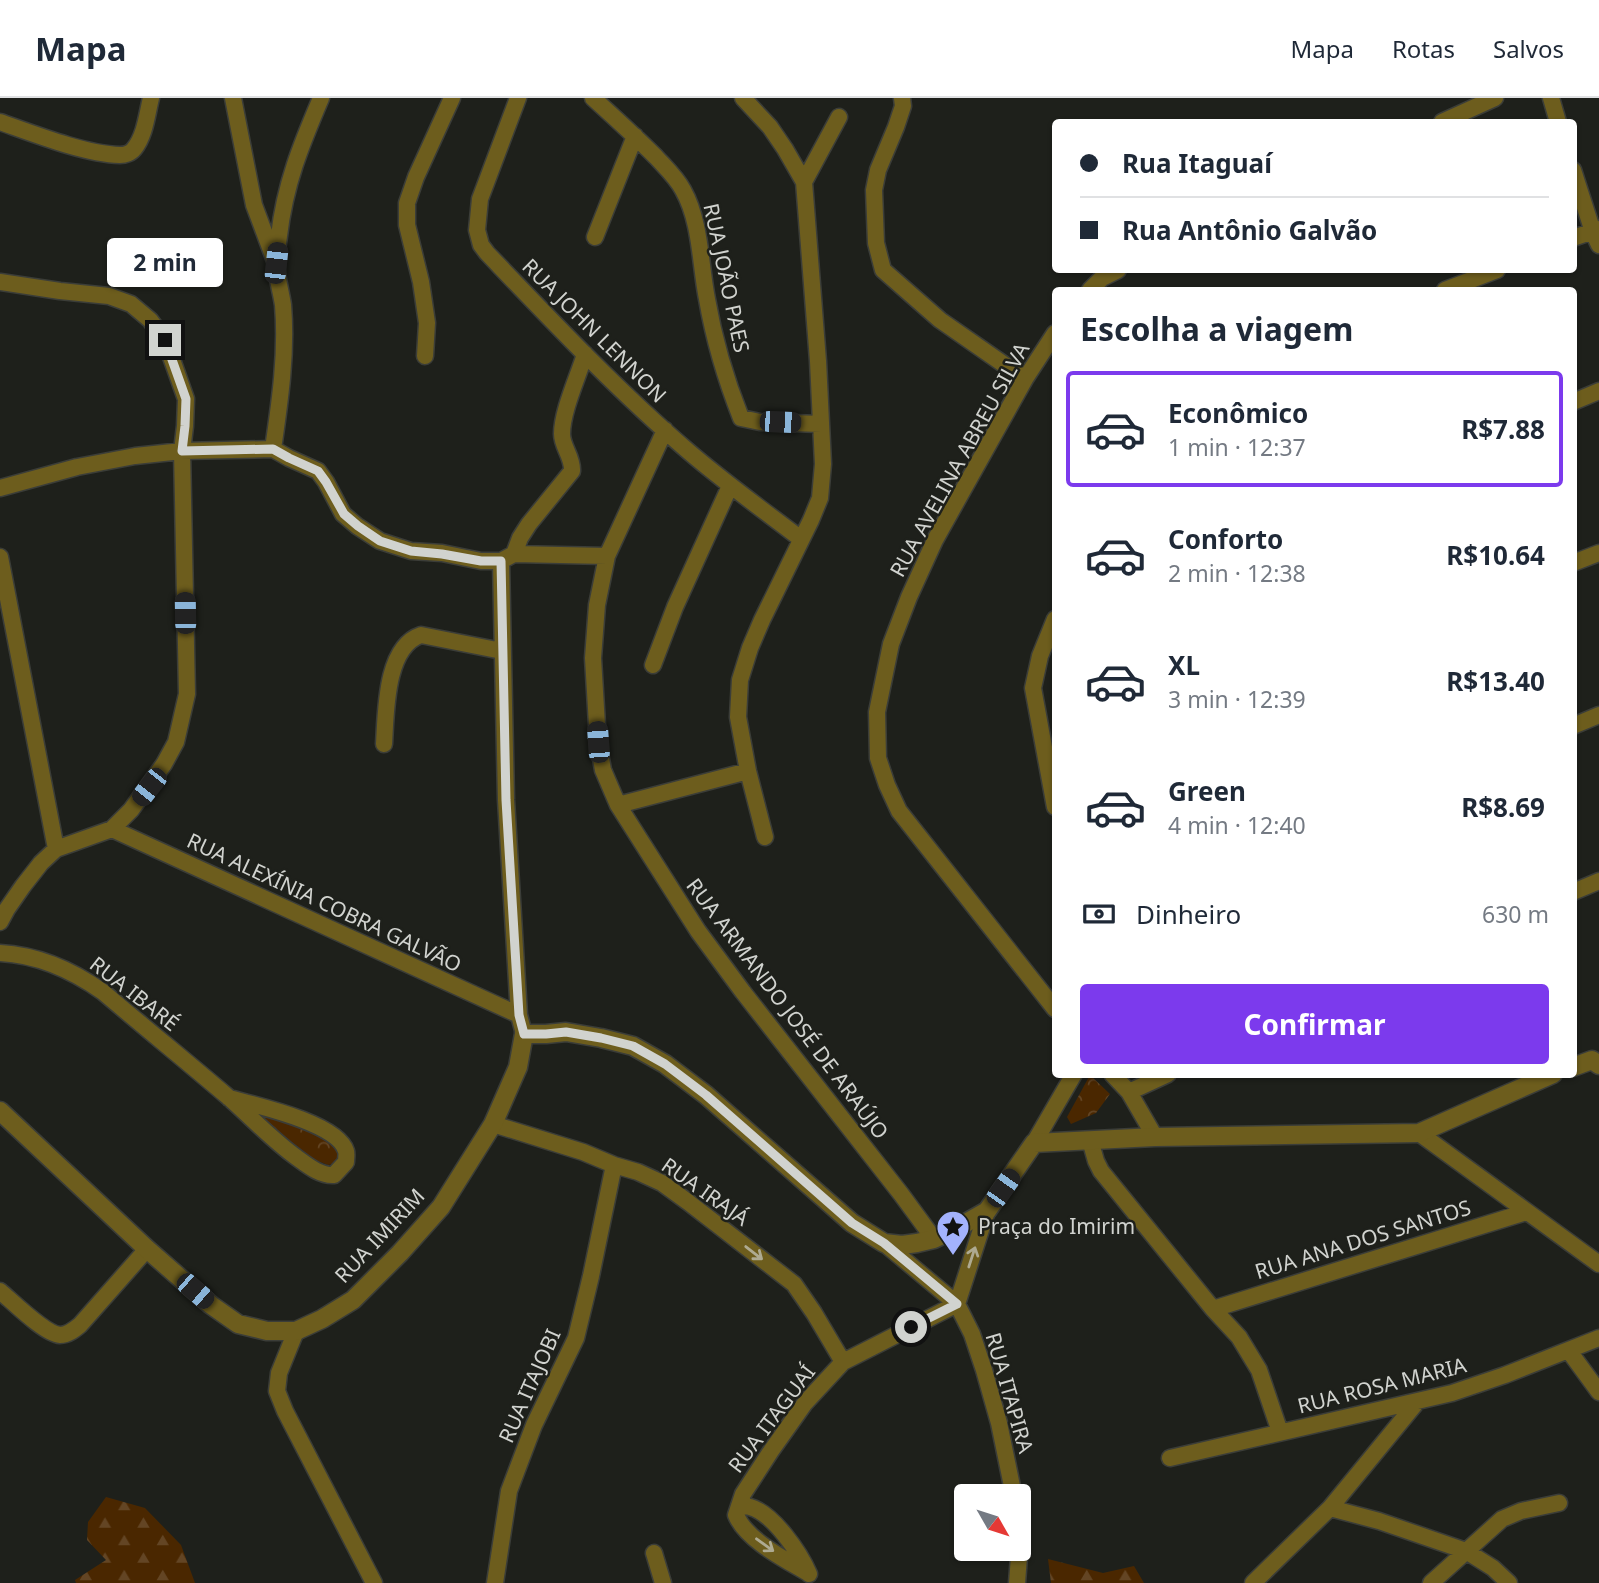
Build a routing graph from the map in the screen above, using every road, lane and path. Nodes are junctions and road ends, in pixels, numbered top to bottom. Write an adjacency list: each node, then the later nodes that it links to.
1 (151, 98): 14 (street)
2 (233, 98): 21 (street)
3 (321, 98): 21 (street)
4 (452, 98): 29 (street)
5 (518, 98): 28 (street, RUA JOHN LENNON)
6 (593, 98): 15 (street, RUA JOÃO PAES)
7 (743, 98): 17 (street)
8 (902, 98): 30 (street)
9 (1495, 98): 12 (street)
10 (1551, 98): 13 (street)
11 (839, 117): 17 (street)
12 (1450, 119)
13 (1557, 119)
14 (0, 122)
15 (635, 136): 19 (street); 33 (street, RUA JOÃO PAES)
16 (1577, 181): 18 (street)
17 (804, 182): 33 (street)
18 (1597, 236): 20 (street)
19 (595, 237)
20 (1577, 238)
21 (276, 263): 35 (street)
22 (1112, 273): 25 (street)
23 (1489, 273): 26 (street)
24 (0, 282): 36 (street)
25 (1093, 287)
26 (1453, 287)
27 (1052, 338): 30 (street, RUA AVELINA ABREU SILVA)
28 (585, 355): 34 (street, RUA JOHN LENNON); 43 (street)
29 (425, 356)
30 (1025, 379): 61 (street, RUA AVELINA ABREU SILVA)
31 (1599, 391): 32 (street)
32 (1577, 400)
33 (821, 424): 39 (street)
34 (665, 430): 37 (street, RUA JOHN LENNON); 41 (street, RUA ARMANDO JOSÉ DE ARAÚJO)
35 (273, 449): 36 (street); 43 (street)
36 (182, 451): 38 (street); 54 (street)
37 (730, 486): 39 (street, RUA JOHN LENNON); 47 (street)
38 (0, 488)
39 (801, 539): 51 (street)
40 (1599, 553): 44 (street)
41 (607, 556): 43 (street); 53 (street, RUA ARMANDO JOSÉ DE ARAÚJO)
42 (0, 557): 56 (street)
43 (508, 557): 46 (street, RUA IMIRIM)
44 (1577, 561)
45 (1052, 627): 52 (street)
46 (502, 651): 50 (street); 62 (street, RUA IMIRIM)
47 (653, 666)
48 (1599, 715): 49 (street)
49 (1577, 724)
50 (384, 744)
51 (748, 771): 53 (street); 55 (street)
52 (1052, 778)
53 (618, 805): 81 (street, RUA ARMANDO JOSÉ DE ARAÚJO)
54 (112, 829): 56 (street); 62 (street, RUA ALEXÍNIA COBRA GALVÃO)
55 (765, 837)
56 (56, 849): 59 (street)
57 (1599, 881): 58 (street)
58 (1577, 890)
59 (0, 922)
60 (0, 953): 71 (street, RUA IBARÉ)
61 (1052, 1005)
62 (519, 1015): 63 (street, RUA IMIRIM)
63 (524, 1034): 73 (street, RUA IMIRIM); 82 (street)
64 (1597, 1061): 65 (street)
65 (1577, 1066)
66 (1072, 1078): 77 (street)
67 (1116, 1078): 70 (street)
68 (1159, 1078): 70 (street)
69 (1544, 1078): 74 (street)
70 (1129, 1092): 75 (street)
71 (229, 1098): 71 (street, RUA IBARÉ)
72 (0, 1111): 83 (street, RUA IMIRIM)
73 (493, 1124): 78 (street, RUA IRAJÁ); 88 (street, RUA IMIRIM)
74 (1419, 1133): 75 (street); 80 (street)
75 (1155, 1137): 76 (street)
76 (1090, 1140): 77 (street); 87 (street)
77 (1034, 1143): 79 (street)
78 (614, 1165): 91 (street, RUA IRAJÁ, one-way to 91); 105 (street, RUA ITAJOBI)
79 (987, 1211): 81 (street); 86 (street, one-way to 79)
80 (1526, 1212): 84 (street); 87 (street, RUA ANA DOS SANTOS)
81 (934, 1239): 82 (street)
82 (884, 1243): 86 (street, RUA ITAPIRA)
83 (147, 1249): 85 (street); 88 (street, RUA IMIRIM)
84 (1599, 1264)
85 (0, 1291)
86 (957, 1304): 91 (street, RUA ITAGUAÍ); 96 (street, RUA ITAPIRA)
87 (1213, 1309): 94 (street)
88 (296, 1331): 104 (street)
89 (1599, 1338): 90 (street, RUA ROSA MARIA)
90 (1569, 1351): 92 (street); 93 (street, RUA ROSA MARIA)
91 (843, 1362): 98 (street, RUA ITAGUAÍ)
92 (1599, 1392)
93 (1417, 1402): 94 (street, RUA ROSA MARIA); 99 (street)
94 (1280, 1432): 95 (street, RUA ROSA MARIA)
95 (1170, 1458)
96 (1012, 1484)
97 (1559, 1503): 100 (street)
98 (739, 1506): 103 (street, RUA ITAGUAÍ); 103 (street, RUA ITAGUAÍ, one-way to 103)
99 (1330, 1508): 100 (street); 108 (street)
100 (1466, 1550): 109 (street); 110 (street)
101 (654, 1553): 106 (street)
102 (1019, 1561): 107 (street)
103 (810, 1578)
104 (373, 1583)
105 (495, 1583)
106 (663, 1583)
107 (1017, 1583)
108 (1252, 1583)
109 (1431, 1583)
110 (1509, 1583)

